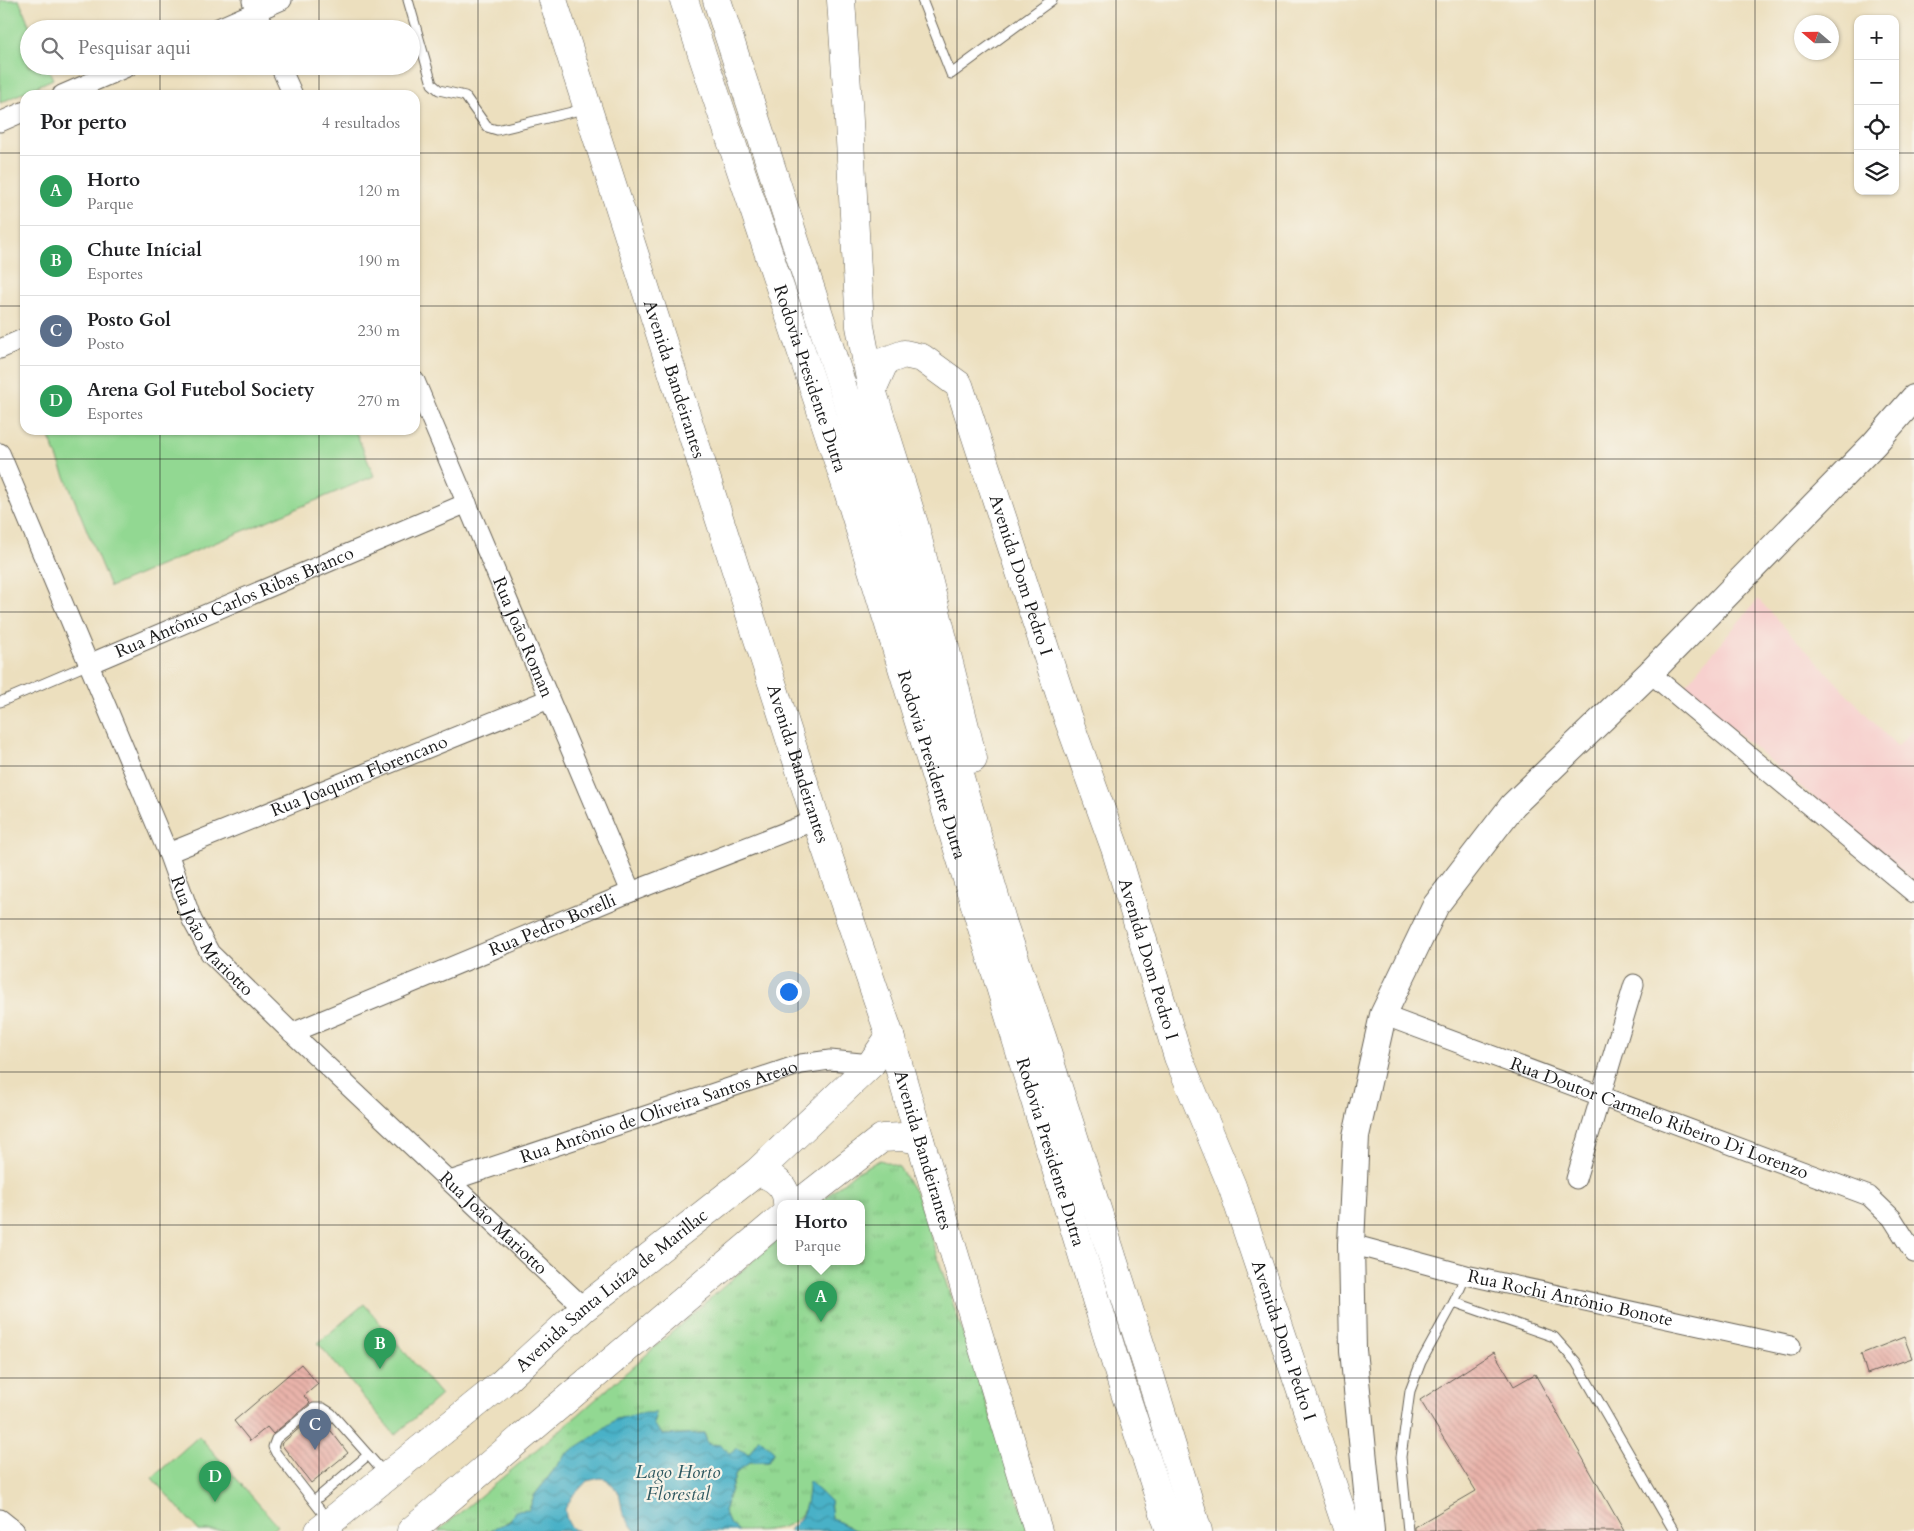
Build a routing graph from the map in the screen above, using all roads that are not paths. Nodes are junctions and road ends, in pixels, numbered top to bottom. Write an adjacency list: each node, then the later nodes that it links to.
1 (282, 0): 9 (street)
2 (408, 0): 12 (lane)
3 (553, 0): 18 (main road, Avenida Bandeirantes)
4 (684, 0): 63 (main road, Rodovia Presidente Dutra)
5 (717, 0): 40 (main road, Rodovia Presidente Dutra)
6 (841, 0): 23 (main road)
7 (922, 0): 8 (lane)
8 (1052, 0)
9 (254, 6): 10 (street); 11 (street)
10 (231, 20)
11 (260, 20)
12 (414, 20)
13 (420, 42): 18 (lane)
14 (108, 75): 16 (street)
15 (284, 75): 17 (street)
16 (74, 90)
17 (291, 90)
18 (587, 106): 32 (main road, Avenida Bandeirantes)
19 (20, 113): 20 (street)
20 (0, 122)
21 (20, 340): 22 (street)
22 (0, 349)
23 (872, 390): 40 (main road); 65 (main road, Avenida Dom Pedro I)
24 (420, 393): 27 (street, Rua João Roman)
25 (1914, 398): 29 (main road)
26 (0, 453): 28 (street, Rua João Mariotto)
27 (467, 503): 28 (street, Rua Antônio Carlos Ribas Branco); 30 (street, Rua João Roman)
28 (89, 664): 31 (lane, Rua Antônio Carlos Ribas Branco); 33 (street, Rua João Mariotto)
29 (1650, 673): 35 (street); 37 (main road)
30 (549, 699): 33 (street, Rua Joaquim Florencano); 34 (street, Rua João Roman)
31 (0, 702)
32 (816, 820): 34 (street, Rua Pedro Borelli); 39 (main road, Avenida Bandeirantes)
33 (168, 853): 38 (street, Rua João Mariotto)
34 (630, 892): 38 (street, Rua Pedro Borelli)
35 (1914, 893)
36 (1634, 984): 42 (street)
37 (1383, 1015): 42 (street, Rua Doutor Carmelo Ribeiro Di Lorenzo); 50 (main road)
38 (292, 1034): 46 (street, Rua João Mariotto)
39 (890, 1036): 41 (main road, Avenida Santa Luíza de Marillac); 43 (main road, Avenida Bandeirantes)
40 (1042, 1037): 64 (main road, Rodovia Presidente Dutra)
41 (871, 1064): 44 (main road, Avenida Santa Luíza de Marillac); 46 (street, Rua Antônio de Oliveira Santos Areao)
42 (1599, 1096): 45 (street); 51 (street, Rua Doutor Carmelo Ribeiro Di Lorenzo)
43 (920, 1140): 48 (main road); 62 (main road, Avenida Bandeirantes)
44 (757, 1172): 47 (main road); 54 (main road, Avenida Santa Luíza de Marillac)
45 (1576, 1179)
46 (450, 1181): 54 (street, Rua João Mariotto)
47 (787, 1200)
48 (803, 1200)
49 (777, 1221): 61 (main road)
50 (1351, 1244): 52 (street, Rua Rochi Antônio Bonote); 66 (main road)
51 (1914, 1253)
52 (1466, 1275): 53 (lane); 55 (street, Rua Rochi Antônio Bonote)
53 (1454, 1302): 67 (lane); 68 (lane)
54 (584, 1308): 57 (main road, Avenida Santa Luíza de Marillac)
55 (1791, 1346)
56 (368, 1455): 57 (lane); 58 (lane); 58 (lane)
57 (388, 1476): 58 (main road, Avenida Santa Luíza de Marillac)
58 (321, 1518)
59 (0, 1519): 60 (street)
60 (15, 1531)
61 (411, 1531)
62 (1038, 1531)
63 (1170, 1531)
64 (1198, 1531)
65 (1348, 1531)
66 (1371, 1531)
67 (1408, 1531)
68 (1674, 1531)

